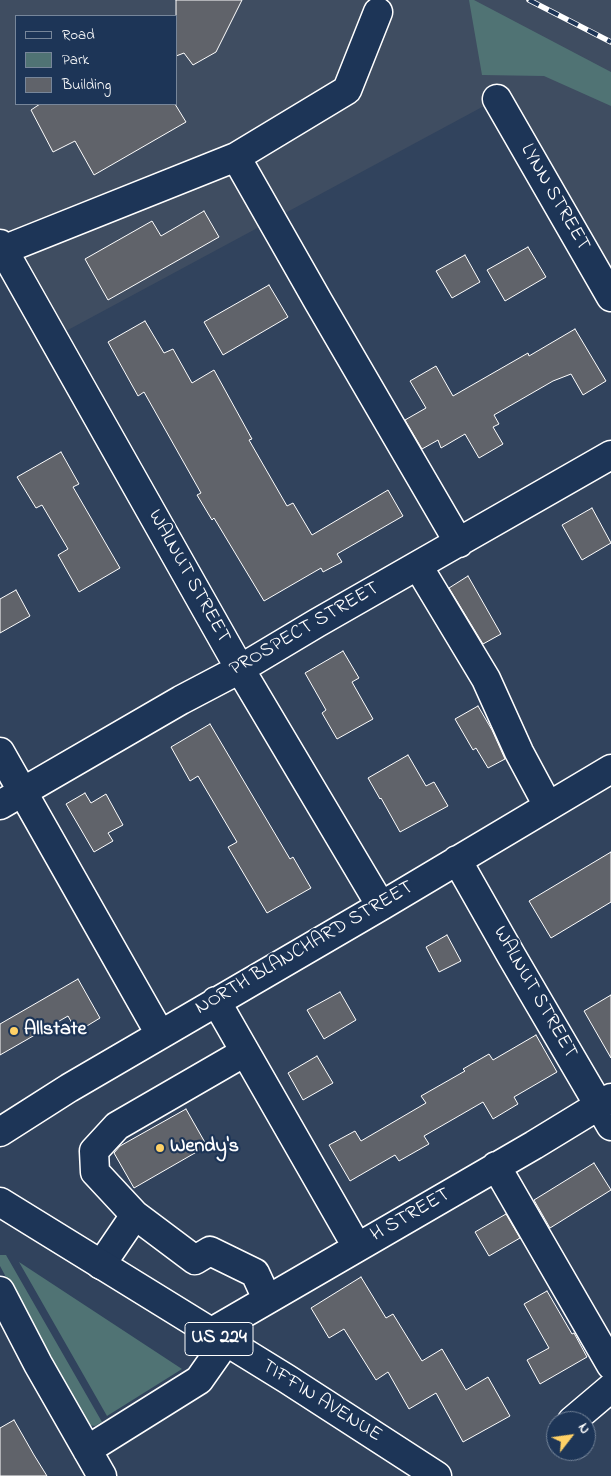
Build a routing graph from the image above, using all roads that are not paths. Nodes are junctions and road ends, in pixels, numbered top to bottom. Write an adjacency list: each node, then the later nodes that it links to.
1 (378, 12): 3 (main road)
2 (497, 99): 5 (main road, LYNN STREET)
3 (236, 158): 4 (main road); 7 (main road)
4 (2, 247): 9 (main road, WALNUT STREET)
5 (611, 297)
6 (611, 455): 7 (main road, PROSPECT STREET)
7 (459, 543): 8 (main road, PROSPECT STREET)
8 (418, 566): 9 (main road, PROSPECT STREET); 13 (main road)
9 (240, 669): 12 (main road, PROSPECT STREET); 15 (main road, WALNUT STREET)
10 (0, 752): 12 (main road)
11 (611, 769): 13 (main road, NORTH BLANCHARD STREET)
12 (11, 799): 17 (main road)
13 (548, 806): 14 (main road, NORTH BLANCHARD STREET)
14 (458, 860): 15 (main road, NORTH BLANCHARD STREET); 19 (main road, WALNUT STREET)
15 (381, 906): 16 (main road, NORTH BLANCHARD STREET)
16 (216, 1001): 17 (main road, NORTH BLANCHARD STREET); 18 (main road)
17 (160, 1034): 20 (main road, NORTH BLANCHARD STREET)
18 (245, 1052): 23 (main road); 24 (main road)
19 (607, 1110): 21 (main road, H STREET)
20 (0, 1132)
21 (496, 1166): 24 (main road, H STREET); 29 (main road)
22 (0, 1202): 25 (main road, TIFFIN AVENUE / US 224)
23 (135, 1215): 25 (main road); 27 (main road)
24 (357, 1247): 27 (main road, H STREET)
25 (101, 1265): 28 (main road, TIFFIN AVENUE / US 224)
26 (0, 1291): 32 (main road)
27 (267, 1299): 28 (main road, H STREET)
28 (218, 1338): 32 (main road); 34 (main road, TIFFIN AVENUE / US 224)
29 (611, 1365)
30 (611, 1388): 31 (main road)
31 (584, 1411)
32 (87, 1450): 33 (main road)
33 (102, 1476)
34 (437, 1476)

